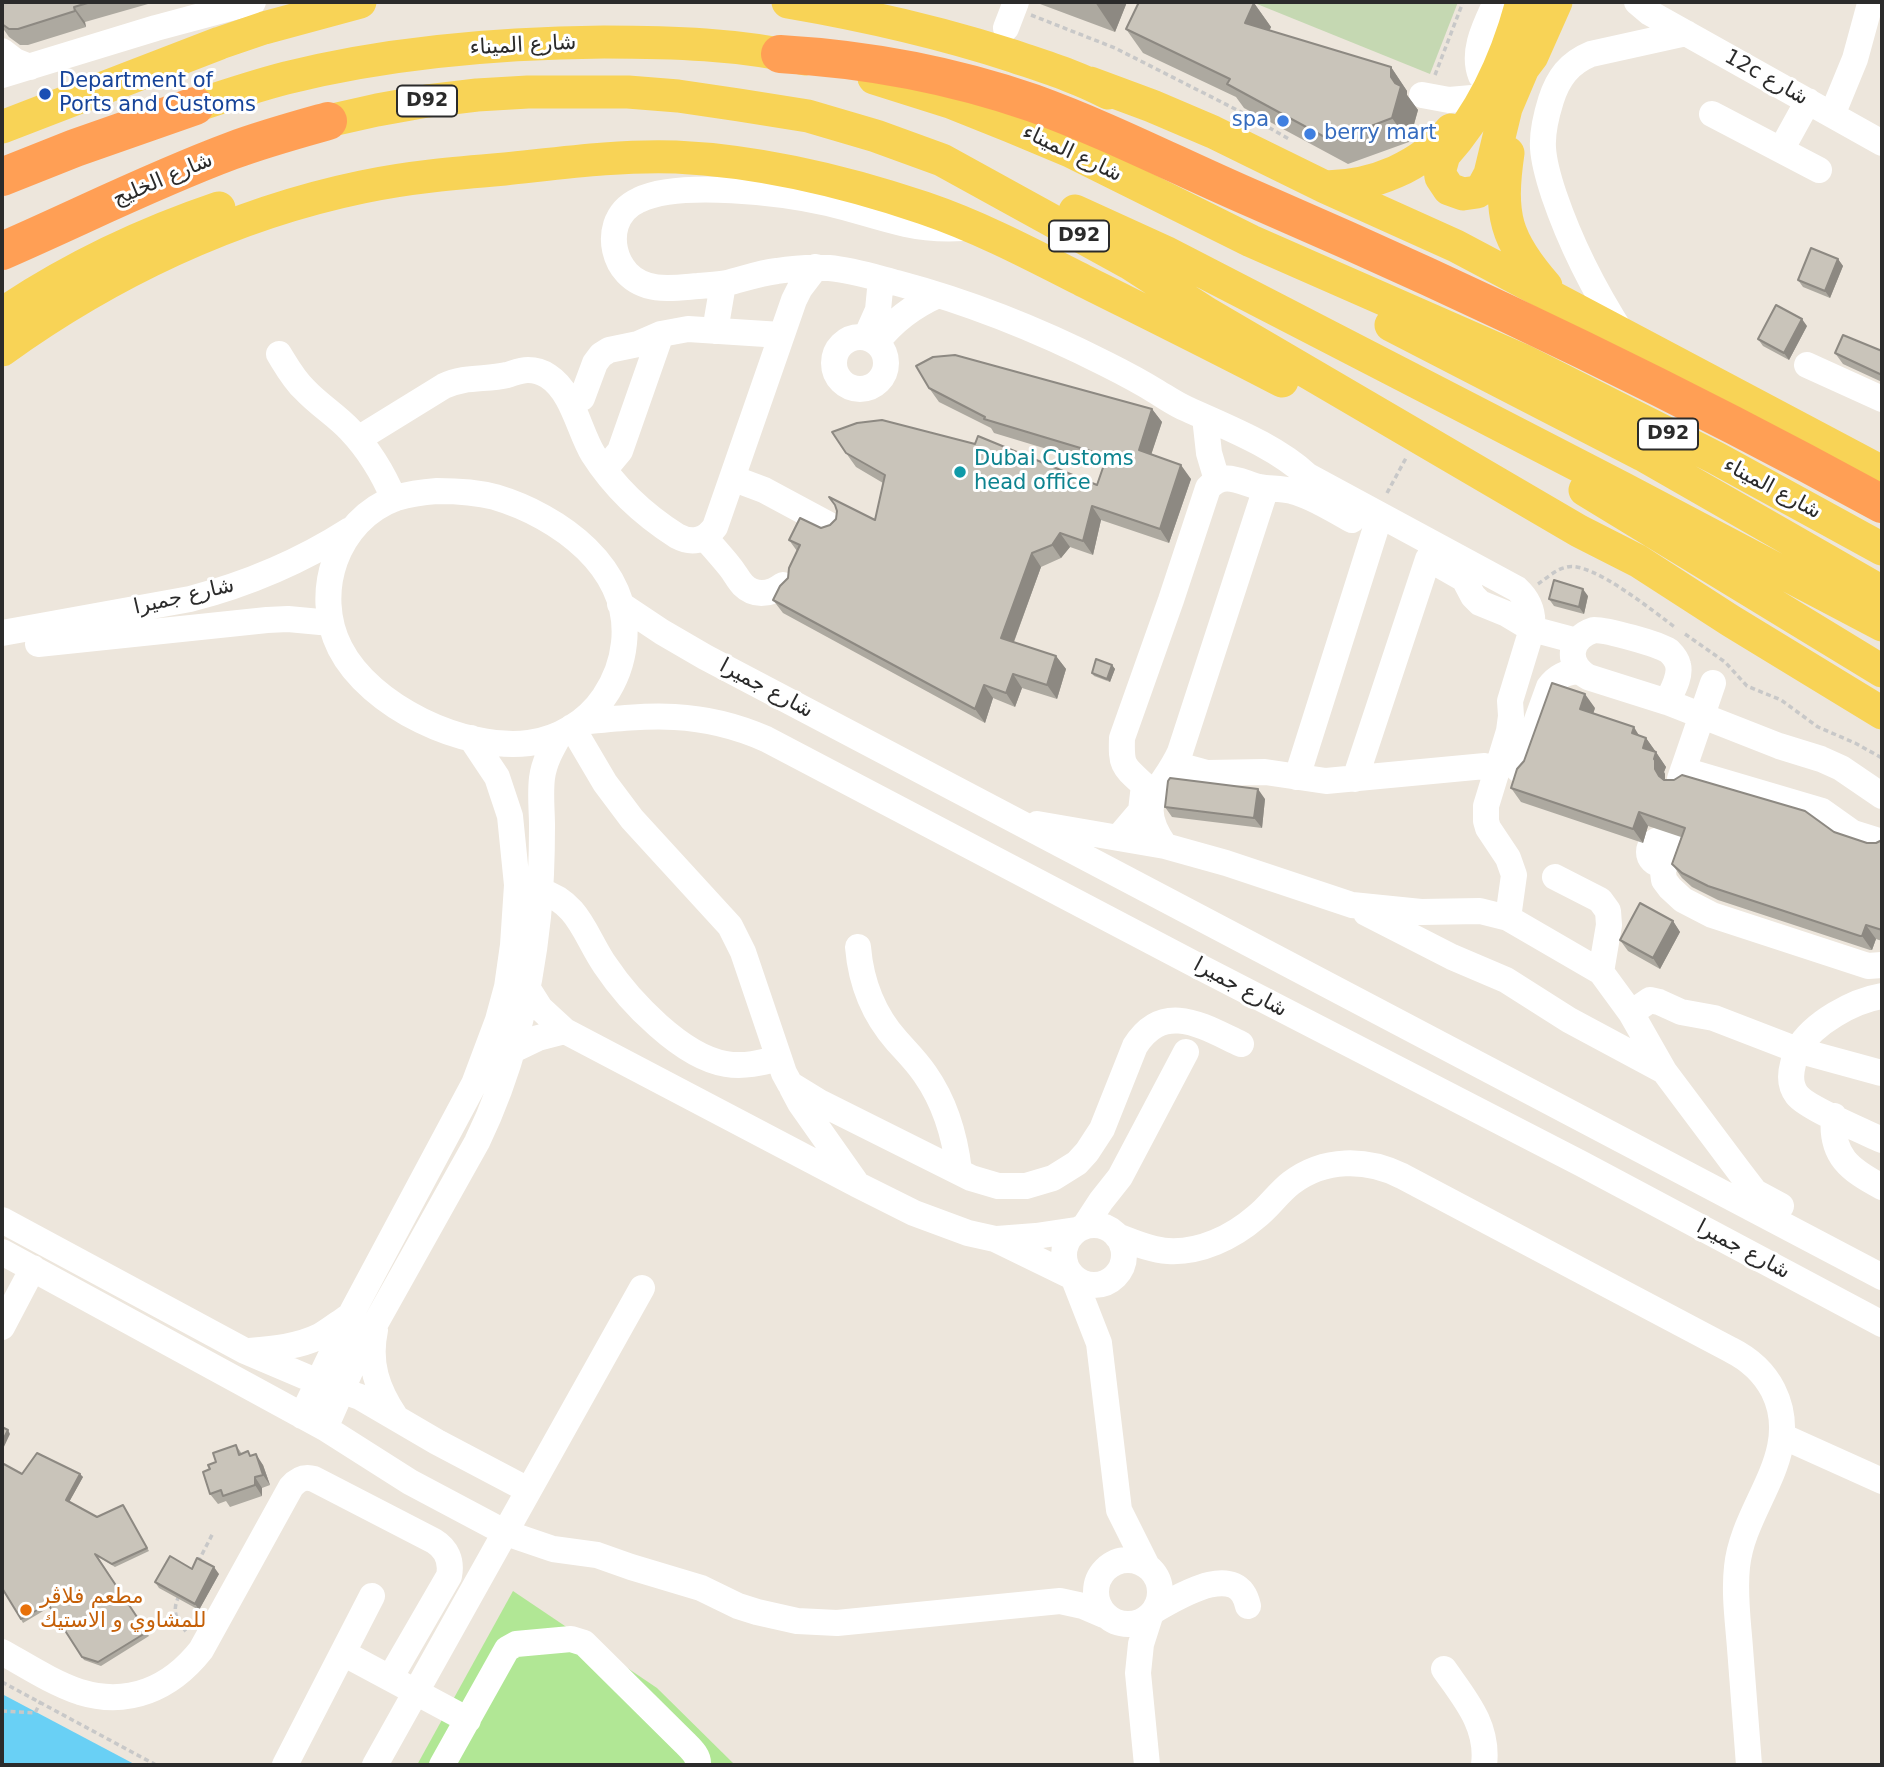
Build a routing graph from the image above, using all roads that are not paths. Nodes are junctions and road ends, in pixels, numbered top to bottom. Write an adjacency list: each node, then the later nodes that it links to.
1 (253, 2): 14 (street)
2 (360, 2): 22 (main road)
3 (788, 2): 16 (main road)
4 (1496, 2): 17 (street)
5 (1511, 2): 17 (main road)
6 (1522, 2): 13 (main road)
7 (1556, 2): 13 (main road)
8 (1614, 2): 10 (street, 12c شارع)
9 (1871, 3): 19 (street)
10 (1658, 14): 19 (street, 12c شارع); 44 (street)
11 (2, 51): 14 (street)
12 (780, 54): 18 (main road, شارع الميناء / D92); 32 (main road, شارع الميناء / D92); 40 (highway)
13 (1532, 56): 38 (main road)
14 (30, 67): 15 (street)
15 (2, 75)
16 (1090, 83): 30 (main road); 40 (main road)
17 (1477, 87): 23 (main road); 23 (street)
18 (194, 106): 29 (highway)
19 (1820, 108): 24 (street, 12c شارع); 25 (street)
20 (1712, 114): 25 (street)
21 (328, 121): 27 (main road, D92); 33 (highway, شارع الخليج)
22 (2, 127)
23 (1450, 131): 30 (main road)
24 (1882, 143)
25 (1781, 150): 28 (street)
26 (641, 157): 31 (main road); 39 (main road); 45 (main road)
27 (942, 160): 60 (main road); 65 (main road, D92)
28 (1819, 170)
29 (2, 177)
30 (1325, 187): 38 (main road)
31 (975, 227): 36 (street); 65 (main road)
32 (1251, 241): 67 (main road, شارع الميناء / D92); 70 (main road)
33 (4, 251)
34 (816, 267): 35 (street); 36 (street); 43 (street)
35 (881, 279): 37 (street); 37 (street)
36 (723, 284): 41 (street)
37 (938, 295): 50 (street)
38 (1558, 301): 44 (main road)
39 (2, 314)
40 (1528, 323): 61 (highway)
41 (715, 331): 42 (street); 43 (street)
42 (661, 334): 48 (street); 54 (street)
43 (781, 335): 56 (street)
44 (1623, 335): 53 (main road)
45 (2, 350)
46 (279, 355): 52 (street)
47 (1807, 365): 49 (street)
48 (582, 398)
49 (1882, 399)
50 (1186, 409): 51 (street); 55 (street)
51 (1214, 432): 55 (street); 57 (street)
52 (358, 439): 54 (street); 59 (street)
53 (1879, 464)
54 (603, 468): 66 (street)
55 (1308, 476): 63 (street)
56 (732, 478): 62 (street); 66 (street)
57 (1224, 479): 58 (street); 91 (street)
58 (1266, 488): 63 (street); 86 (street)
59 (394, 499): 64 (street); 71 (street)
60 (1619, 499): 73 (main road); 78 (main road)
61 (1882, 504)
62 (833, 522)
63 (1378, 523): 68 (street); 74 (street); 89 (street)
64 (354, 527): 72 (street, شارع جميرا); 75 (street, شارع جميرا)
65 (1579, 531): 82 (main road, D92)
66 (705, 538): 69 (street)
67 (1882, 549)
68 (1428, 559): 74 (street); 90 (street)
69 (783, 585)
70 (1882, 592)
71 (620, 604): 84 (street); 93 (street, شارع جميرا)
72 (331, 623): 76 (street, شارع جميرا); 85 (street, شارع جميرا)
73 (1882, 625)
74 (1532, 629): 77 (street); 80 (street)
75 (2, 634)
76 (2, 648)
77 (1577, 656): 81 (street); 81 (street); 88 (street)
78 (1882, 671)
79 (1713, 683): 83 (street)
80 (1510, 701): 87 (street); 102 (street)
81 (1667, 702): 83 (street)
82 (1882, 713)
83 (1701, 715): 92 (street); 95 (street)
84 (571, 728): 85 (street, شارع جميرا); 99 (street); 114 (street); 138 (street, شارع جميرا)
85 (471, 738): 136 (street)
86 (1174, 764): 89 (street); 91 (street)
87 (1485, 766): 90 (street); 101 (street)
88 (1519, 770)
89 (1297, 777): 90 (street)
90 (1355, 779)
91 (1150, 786): 94 (street); 97 (street)
92 (1881, 796)
93 (1014, 820): 94 (street); 133 (street, شارع جميرا)
94 (1118, 838): 97 (street)
95 (1882, 842)
96 (1661, 845): 104 (street)
97 (1166, 846): 100 (street)
98 (1555, 877): 105 (street)
99 (540, 891): 106 (street); 114 (street)
100 (1352, 905): 101 (street); 115 (street)
101 (1480, 911): 102 (street)
102 (1508, 918): 105 (street)
103 (858, 947): 120 (street)
104 (1882, 965)
105 (1601, 972): 108 (street)
106 (528, 989): 109 (street); 111 (street)
107 (1882, 996): 112 (street)
108 (1631, 1013): 112 (street); 115 (street)
109 (565, 1031): 111 (street); 122 (street)
110 (1241, 1044): 120 (street)
111 (513, 1049): 137 (street)
112 (1797, 1050): 116 (street); 118 (street)
113 (1186, 1052): 121 (street)
114 (779, 1058): 117 (street)
115 (1664, 1071): 130 (street)
116 (1881, 1073)
117 (790, 1084): 120 (street); 122 (street)
118 (1834, 1116): 119 (street); 123 (street)
119 (1882, 1140)
120 (958, 1171)
121 (1120, 1177): 125 (street); 126 (street)
122 (858, 1185): 127 (street)
123 (1882, 1187)
124 (2, 1220): 141 (street)
125 (1080, 1228): 126 (street); 127 (street); 134 (street)
126 (1116, 1235): 128 (street); 132 (street)
127 (995, 1239): 134 (street)
128 (1168, 1251): 132 (street); 146 (street)
129 (2, 1252): 131 (street)
130 (1882, 1259)
131 (33, 1268): 139 (street); 143 (street)
132 (1116, 1275): 134 (street); 140 (street)
133 (1882, 1277)
134 (1074, 1278): 140 (street)
135 (642, 1288): 148 (street)
136 (350, 1315): 141 (street); 142 (street)
137 (377, 1321): 142 (street); 144 (street)
138 (1882, 1324)
139 (2, 1327)
140 (1099, 1343): 149 (street)
141 (245, 1351): 142 (street)
142 (330, 1386): 143 (street); 144 (street); 145 (street)
143 (302, 1416): 145 (street)
144 (396, 1418): 148 (street)
145 (325, 1428): 150 (street)
146 (1783, 1436): 147 (street); 172 (street)
147 (1882, 1481)
148 (528, 1490): 150 (street)
149 (1119, 1510): 151 (street); 152 (street)
150 (506, 1533): 155 (street); 164 (street)
151 (1150, 1569): 152 (street); 153 (street); 157 (street)
152 (1102, 1573): 155 (street); 158 (street)
153 (1202, 1586): 156 (street); 157 (street)
154 (372, 1597): 160 (street)
155 (1060, 1601): 158 (street)
156 (1248, 1606)
157 (1152, 1613): 158 (street); 162 (street)
158 (1107, 1617): 162 (street)
159 (2, 1652): 163 (street)
160 (342, 1653): 163 (street); 167 (street)
161 (1444, 1669): 171 (street)
162 (1138, 1673): 170 (street)
163 (390, 1678): 164 (street)
164 (416, 1692): 165 (street); 168 (street)
165 (468, 1720): 166 (street); 169 (street)
166 (443, 1764)
167 (285, 1765)
168 (375, 1765)
169 (698, 1765)
170 (1147, 1765)
171 (1484, 1765)
172 (1749, 1765)

